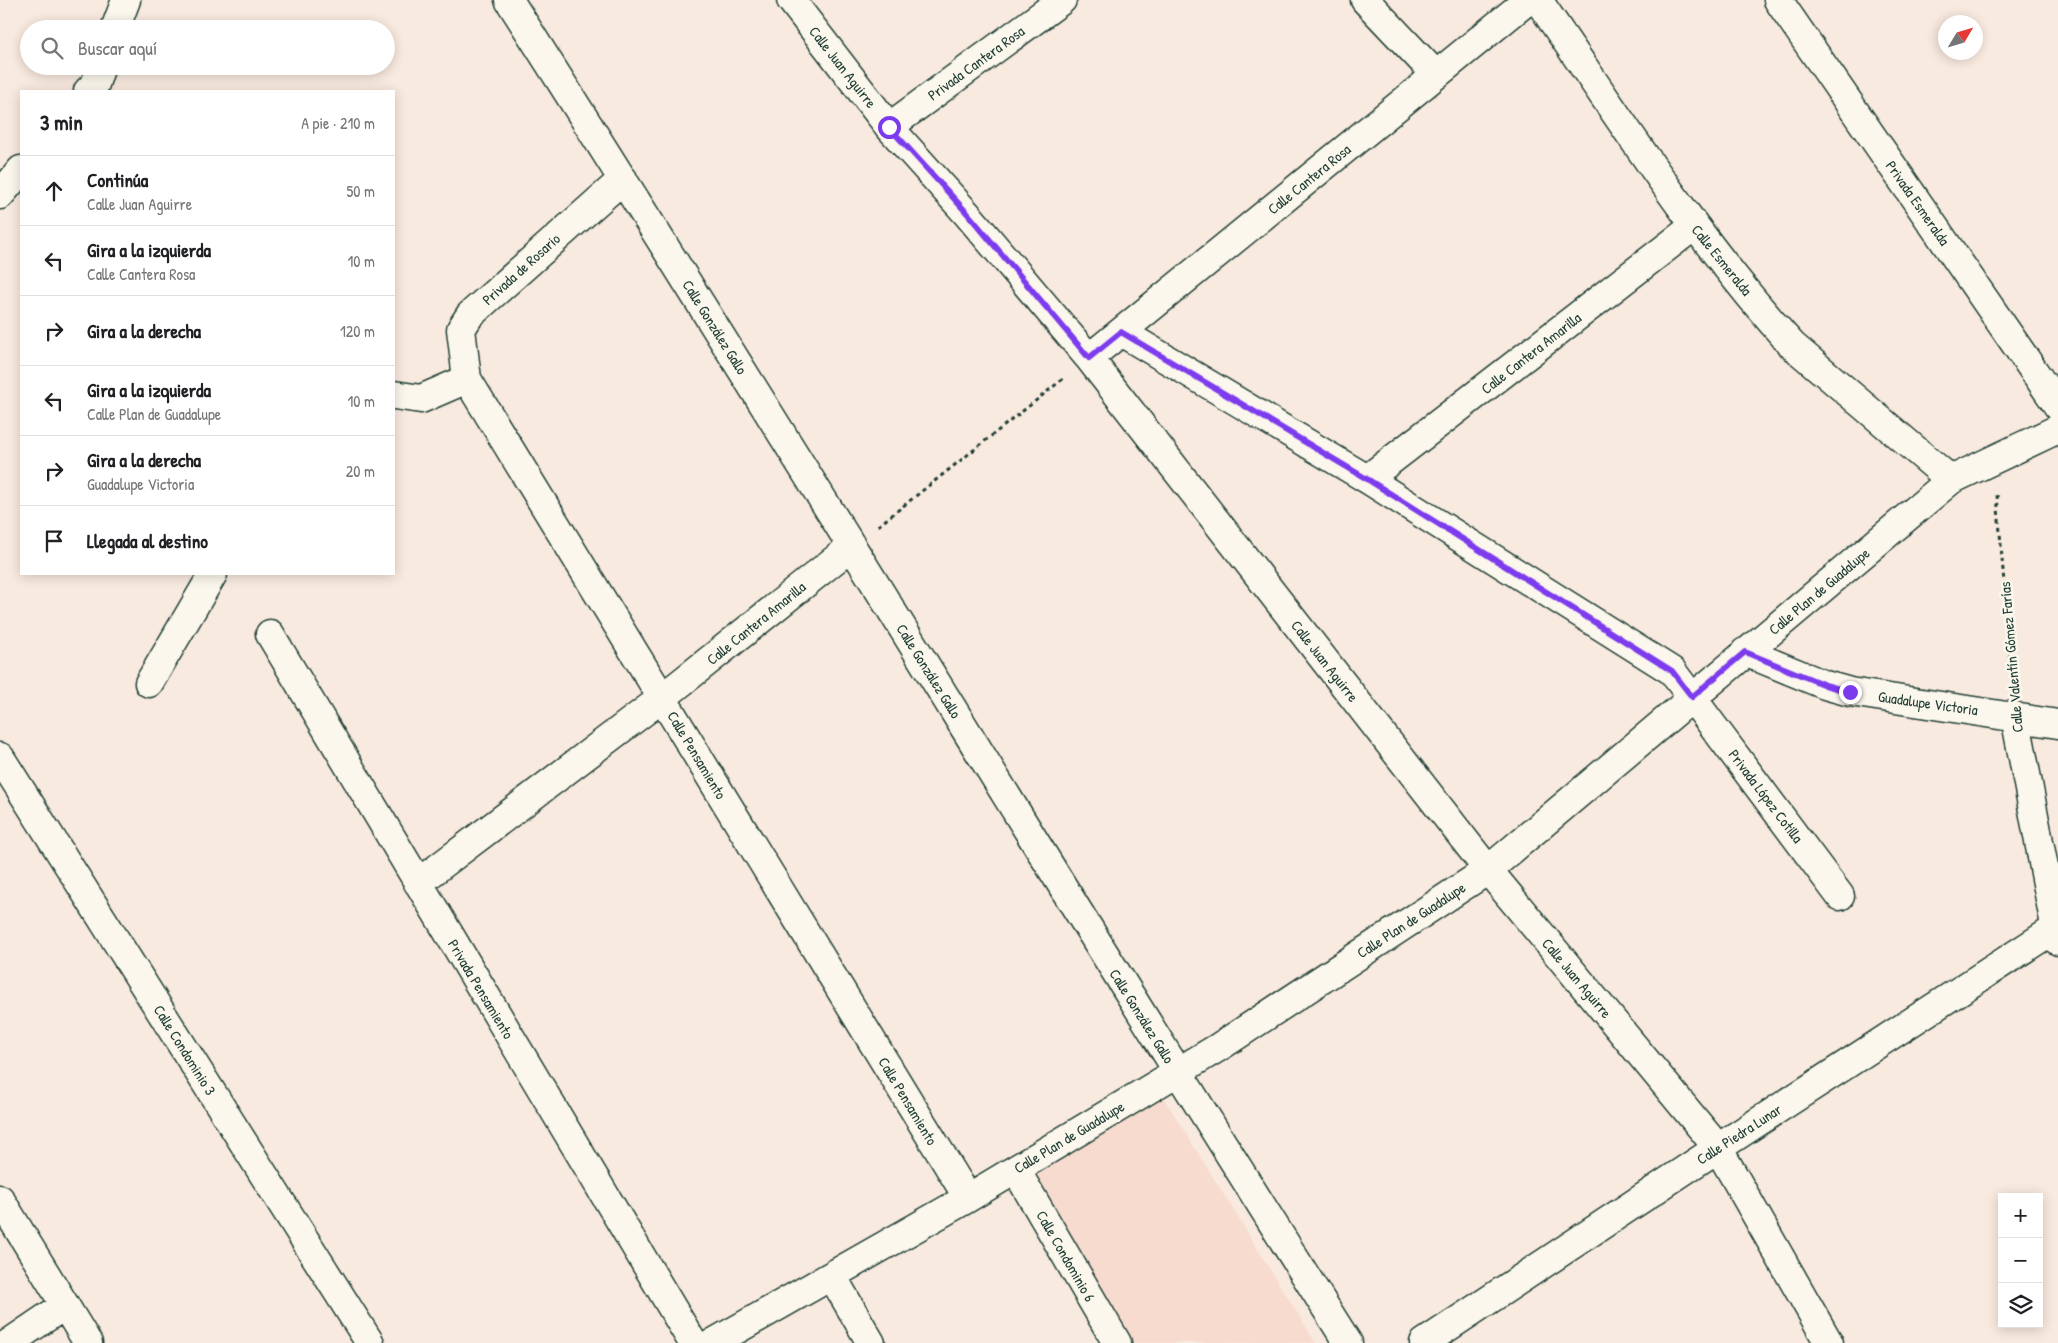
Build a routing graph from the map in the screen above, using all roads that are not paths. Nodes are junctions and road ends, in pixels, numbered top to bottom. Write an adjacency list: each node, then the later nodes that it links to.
1 (126, 0): 9 (street)
2 (509, 0): 13 (street, Calle González Gallo)
3 (791, 0): 11 (street, Calle Juan Aguirre)
4 (1062, 0): 11 (street, Privada Cantera Rosa)
5 (1366, 0): 10 (street)
6 (1528, 0): 10 (street, Calle Cantera Rosa)
7 (1538, 0): 15 (street, Calle Esmeralda)
8 (1778, 0): 20 (street, Privada Esmeralda)
9 (118, 20)
10 (1436, 75): 16 (street, Calle Cantera Rosa)
11 (889, 127): 17 (street, Calle Juan Aguirre)
12 (20, 171): 14 (street)
13 (623, 178): 18 (street, Privada de Rosario); 24 (street, Calle González Gallo)
14 (0, 195)
15 (1694, 226): 22 (street, Calle Cantera Amarilla); 23 (street, Calle Esmeralda)
16 (1121, 332): 17 (street, Calle Cantera Rosa); 22 (street, Privada López Cotilla)
17 (1089, 358): 34 (street, Calle Juan Aguirre)
18 (467, 379): 19 (street); 30 (street, Calle Pensamiento)
19 (395, 395)
20 (2058, 406)
21 (2058, 428): 23 (street, Calle Plan de Guadalupe)
22 (1367, 479): 29 (street, Privada López Cotilla)
23 (1951, 480): 27 (street, Calle Plan de Guadalupe)
24 (852, 546): 30 (street, Calle Cantera Amarilla); 38 (street, Calle González Gallo)
25 (212, 575): 28 (street)
26 (270, 634): 35 (street, Privada Pensamiento)
27 (1745, 652): 29 (street, Calle Plan de Guadalupe); 31 (street, Guadalupe Victoria)
28 (149, 683)
29 (1692, 697): 34 (street, Calle Plan de Guadalupe); 36 (street, Privada López Cotilla)
30 (662, 698): 35 (street, Calle Cantera Amarilla); 41 (street, Calle Pensamiento)
31 (2015, 716): 32 (street, Guadalupe Victoria); 37 (street, Calle Valentín Gómez Farías)
32 (2058, 724)
33 (0, 757): 47 (street, Calle Condominio 3)
34 (1488, 870): 38 (street, Calle Plan de Guadalupe); 39 (street, Calle Juan Aguirre)
35 (418, 883): 48 (street, Privada Pensamiento)
36 (1840, 896)
37 (2057, 935): 39 (street, Calle Piedra Lunar)
38 (1177, 1072): 40 (street, Calle Plan de Guadalupe); 52 (street, Calle González Gallo)
39 (1718, 1148): 53 (street, Calle Piedra Lunar); 54 (street, Calle Juan Aguirre)
40 (1016, 1170): 41 (street, Calle Plan de Guadalupe); 51 (street, Calle Condominio 6)
41 (968, 1198): 43 (street, Calle Plan de Guadalupe)
42 (0, 1199): 44 (street)
43 (832, 1276): 49 (street, Calle Plan de Guadalupe); 50 (street)
44 (65, 1305): 45 (street); 46 (street)
45 (9, 1343)
46 (88, 1343)
47 (370, 1343)
48 (693, 1343)
49 (713, 1343)
50 (871, 1343)
51 (1117, 1343)
52 (1348, 1343)
53 (1424, 1343)
54 (1829, 1343)

